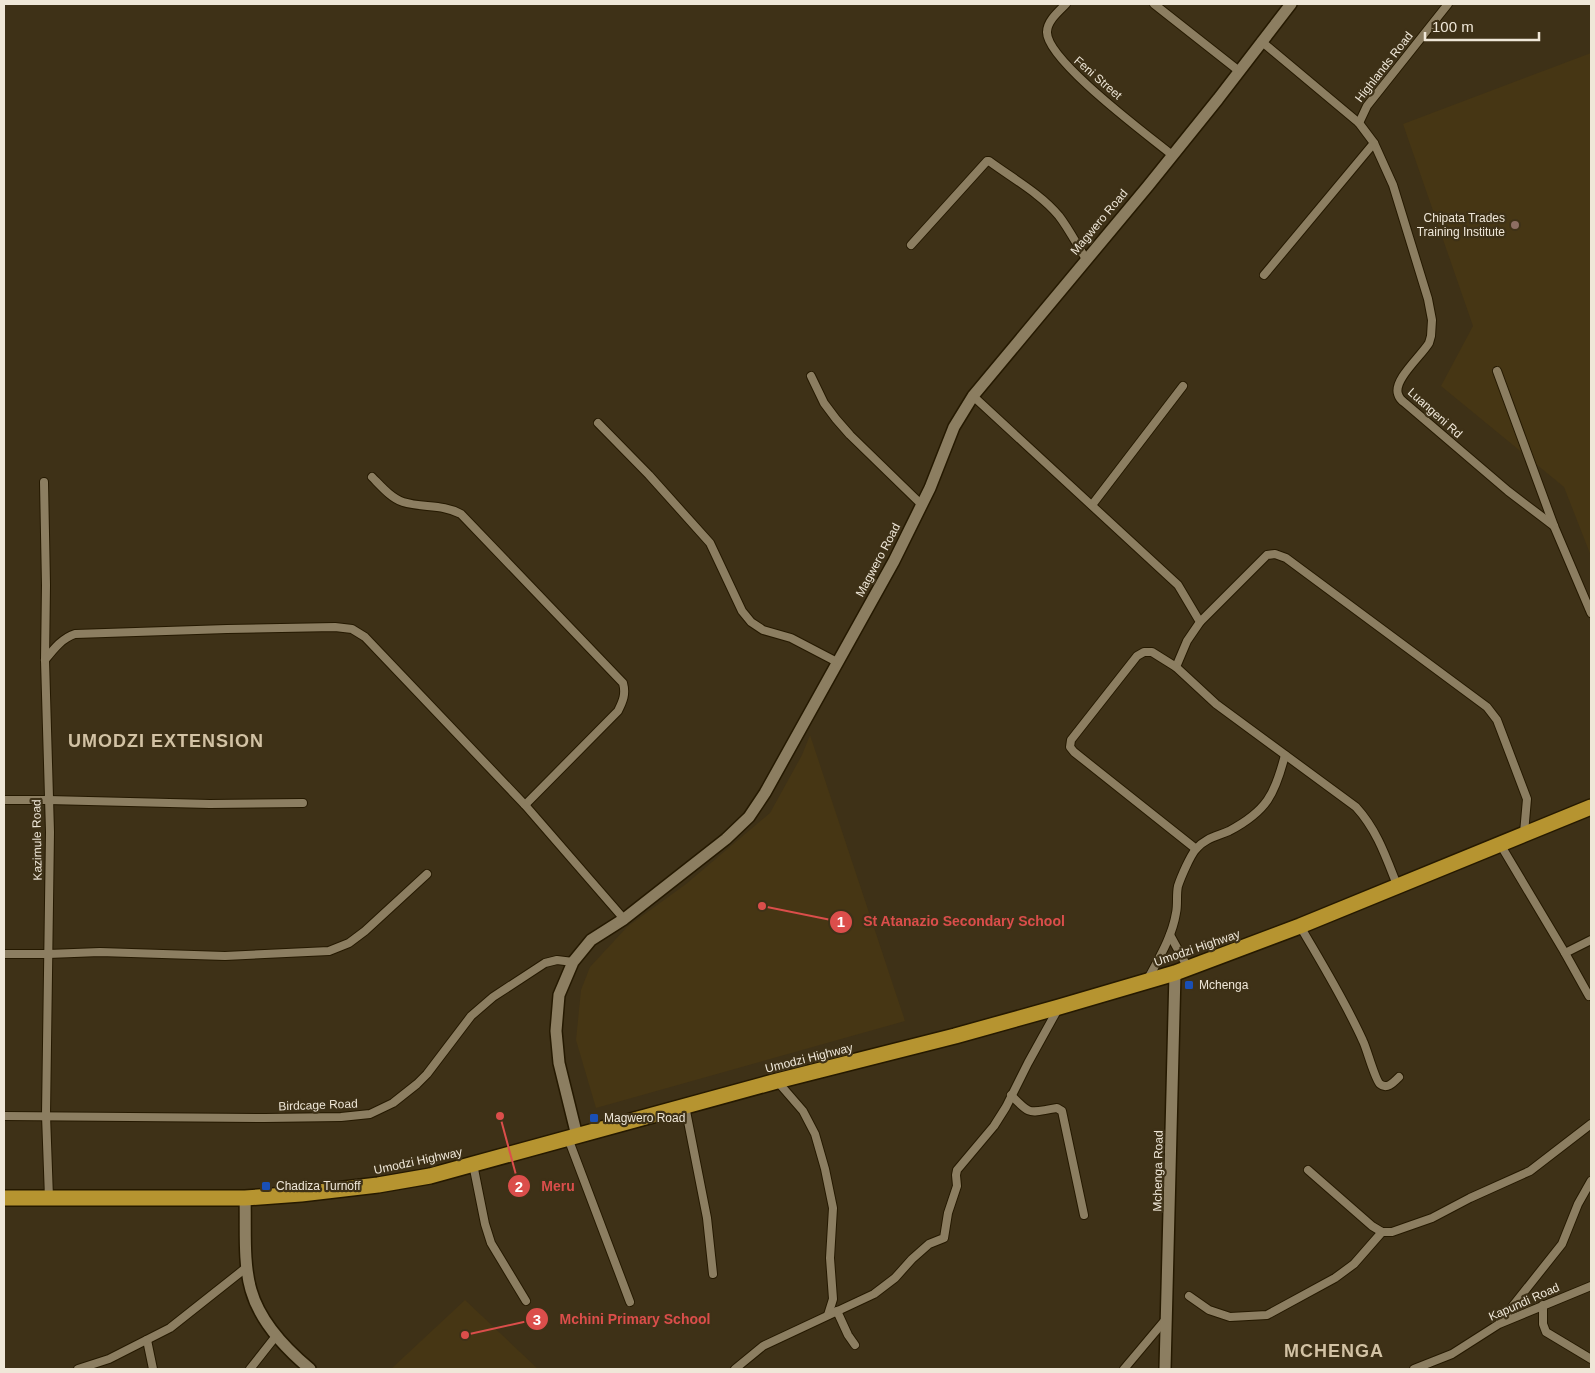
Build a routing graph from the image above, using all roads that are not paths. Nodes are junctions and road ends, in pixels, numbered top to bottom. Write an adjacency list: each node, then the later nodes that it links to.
1 (1066, 4): 9 (street, Feni Street)
2 (1154, 4): 6 (street)
3 (1290, 4): 5 (street, Magwero Road)
4 (1448, 4): 7 (street, Highlands Road)
5 (1261, 42): 6 (street, Magwero Road); 7 (street, Luangeni Rd)
6 (1239, 71): 9 (street, Magwero Road)
7 (1359, 123): 8 (street, Luangeni Rd)
8 (1374, 143): 12 (street); 22 (street, Luangeni Rd)
9 (1172, 155): 11 (street, Magwero Road)
10 (911, 244): 11 (street)
11 (1086, 259): 16 (street, Magwero Road)
12 (1264, 275)
13 (1497, 371): 22 (street, Luangeni Rd)
14 (811, 376): 20 (street)
15 (1183, 386): 21 (street)
16 (973, 396): 20 (street, Magwero Road); 21 (street)
17 (598, 423): 26 (street)
18 (372, 477): 32 (street)
19 (44, 482): 25 (street, Kazimule Road)
20 (922, 505): 26 (street, Magwero Road)
21 (1092, 505): 24 (street)
22 (1554, 526): 23 (street, Luangeni Rd)
23 (1591, 613)
24 (1200, 622): 27 (street); 34 (street)
25 (45, 660): 30 (street, Kazimule Road); 32 (street)
26 (837, 662): 39 (street, Magwero Road)
27 (1176, 667): 28 (street); 36 (street)
28 (1285, 754): 36 (street); 38 (street)
29 (4, 800): 30 (street)
30 (48, 800): 31 (street); 45 (street, Kazimule Road)
31 (303, 803)
32 (525, 805): 39 (street)
33 (1591, 807): 34 (highway, Umodzi Highway)
34 (1524, 833): 35 (highway, Umodzi Highway)
35 (1500, 844): 38 (highway, Umodzi Highway); 43 (street)
36 (1196, 849): 41 (street)
37 (427, 874): 45 (street)
38 (1397, 885): 40 (highway, Umodzi Highway)
39 (624, 919): 46 (street, Magwero Road)
40 (1300, 926): 47 (highway, Umodzi Highway); 51 (street)
41 (1170, 935): 47 (street); 48 (street)
42 (1591, 940): 43 (street)
43 (1565, 953): 49 (street)
44 (4, 954): 45 (street)
45 (48, 954): 55 (street, Kazimule Road)
46 (573, 962): 55 (street, Birdcage Road); 58 (street, Magwero Road)
47 (1182, 970): 48 (highway, Umodzi Highway); 76 (street, Mchenga Road)
48 (1147, 981): 50 (highway, Umodzi Highway)
49 (1589, 996)
50 (1059, 1007): 52 (highway, Umodzi Highway); 53 (street)
51 (1399, 1077)
52 (777, 1081): 54 (highway, Umodzi Highway); 75 (street)
53 (1011, 1095): 65 (street); 74 (street)
54 (685, 1106): 58 (highway, Umodzi Highway); 68 (street)
55 (46, 1115): 56 (street, Birdcage Road); 63 (street, Kazimule Road)
56 (4, 1116)
57 (1591, 1124): 66 (street)
58 (573, 1137): 59 (highway, Umodzi Highway); 72 (street)
59 (473, 1164): 64 (highway, Umodzi Highway); 71 (street)
60 (1308, 1170): 66 (street)
61 (1591, 1181): 77 (street)
62 (4, 1198): 63 (highway, Umodzi Highway)
63 (49, 1198): 64 (highway, Umodzi Highway)
64 (245, 1198): 67 (street)
65 (1084, 1215)
66 (1382, 1232): 70 (street)
67 (247, 1267): 78 (street); 79 (street)
68 (713, 1274)
69 (1591, 1286): 73 (street, Kapundi Road)
70 (1189, 1296)
71 (526, 1301)
72 (630, 1302)
73 (1543, 1305): 77 (street, Kapundi Road); 81 (street)
74 (837, 1310): 75 (street); 80 (street)
75 (828, 1315): 86 (street)
76 (1168, 1317): 87 (street); 88 (street, Mchenga Road)
77 (1499, 1324): 89 (street, Kapundi Road)
78 (276, 1336): 84 (street); 85 (street)
79 (147, 1340): 82 (street); 83 (street)
80 (855, 1345)
81 (1591, 1359)
82 (78, 1369)
83 (154, 1369)
84 (250, 1369)
85 (310, 1369)
86 (734, 1369)
87 (1124, 1369)
88 (1165, 1369)
89 (1414, 1369)

